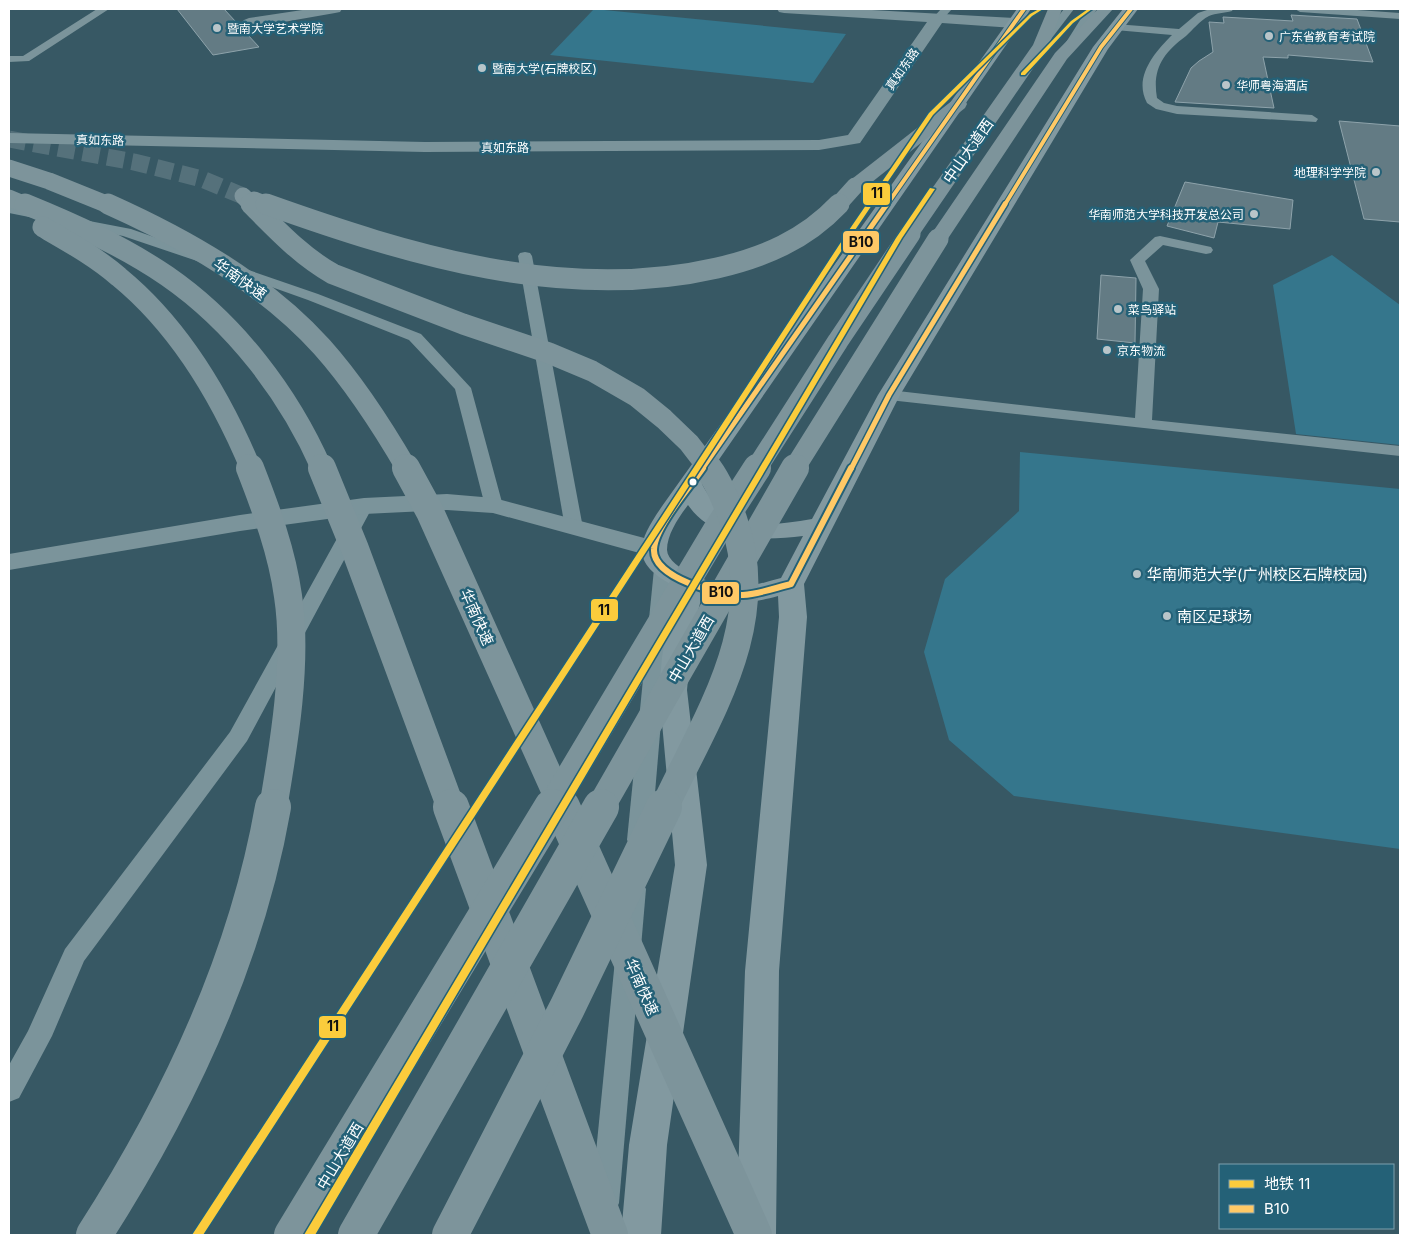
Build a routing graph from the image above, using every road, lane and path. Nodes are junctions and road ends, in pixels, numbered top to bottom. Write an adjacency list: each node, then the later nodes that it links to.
1 (104, 9): 18 (lane)
2 (325, 9): 14 (street)
3 (784, 9): 10 (street)
4 (1055, 9): 17 (highway, 中山大道西)
5 (1069, 9): 17 (lane)
6 (1092, 9): 16 (lane)
7 (1131, 9): 13 (main road)
8 (1228, 9): 15 (lane)
9 (1300, 9): 12 (lane)
10 (942, 14): 11 (street); 21 (street, 真如东路)
11 (1019, 16): 19 (main road)
12 (1400, 16)
13 (1111, 18): 15 (lane); 16 (highway, 中山大道西); 28 (main road)
14 (249, 22)
15 (1183, 33): 20 (lane)
16 (1071, 44): 25 (highway, 中山大道西)
17 (1041, 45): 25 (highway, 中山大道西)
18 (9, 59)
19 (959, 104): 31 (main road); 44 (highway, bridge)
20 (1312, 120)
21 (9, 138)
22 (9, 168): 48 (highway, 华南快速, bridge)
23 (9, 198): 46 (highway, bridge)
24 (9, 209): 33 (lane); 41 (highway, bridge)
25 (924, 237): 42 (highway, 中山大道西, bridge); 43 (highway, 中山大道西, bridge)
26 (1206, 250): 29 (lane)
27 (525, 256): 35 (lane)
28 (888, 395): 29 (lane); 34 (main road)
29 (1143, 424): 30 (lane)
30 (1400, 451)
31 (690, 484): 34 (main road); 36 (main road)
32 (364, 506): 33 (street); 37 (street); 40 (lane)
33 (494, 506): 35 (street)
34 (822, 525): 39 (main road)
35 (574, 528): 36 (street)
36 (659, 559): 38 (main road); 45 (lane)
37 (9, 562)
38 (693, 584): 39 (main road); 47 (main road)
39 (791, 584): 48 (main road)
40 (9, 1090)
41 (94, 1235)
42 (292, 1235)
43 (356, 1235)
44 (450, 1235)
45 (602, 1235)
46 (610, 1235)
47 (641, 1235)
48 (755, 1235)

